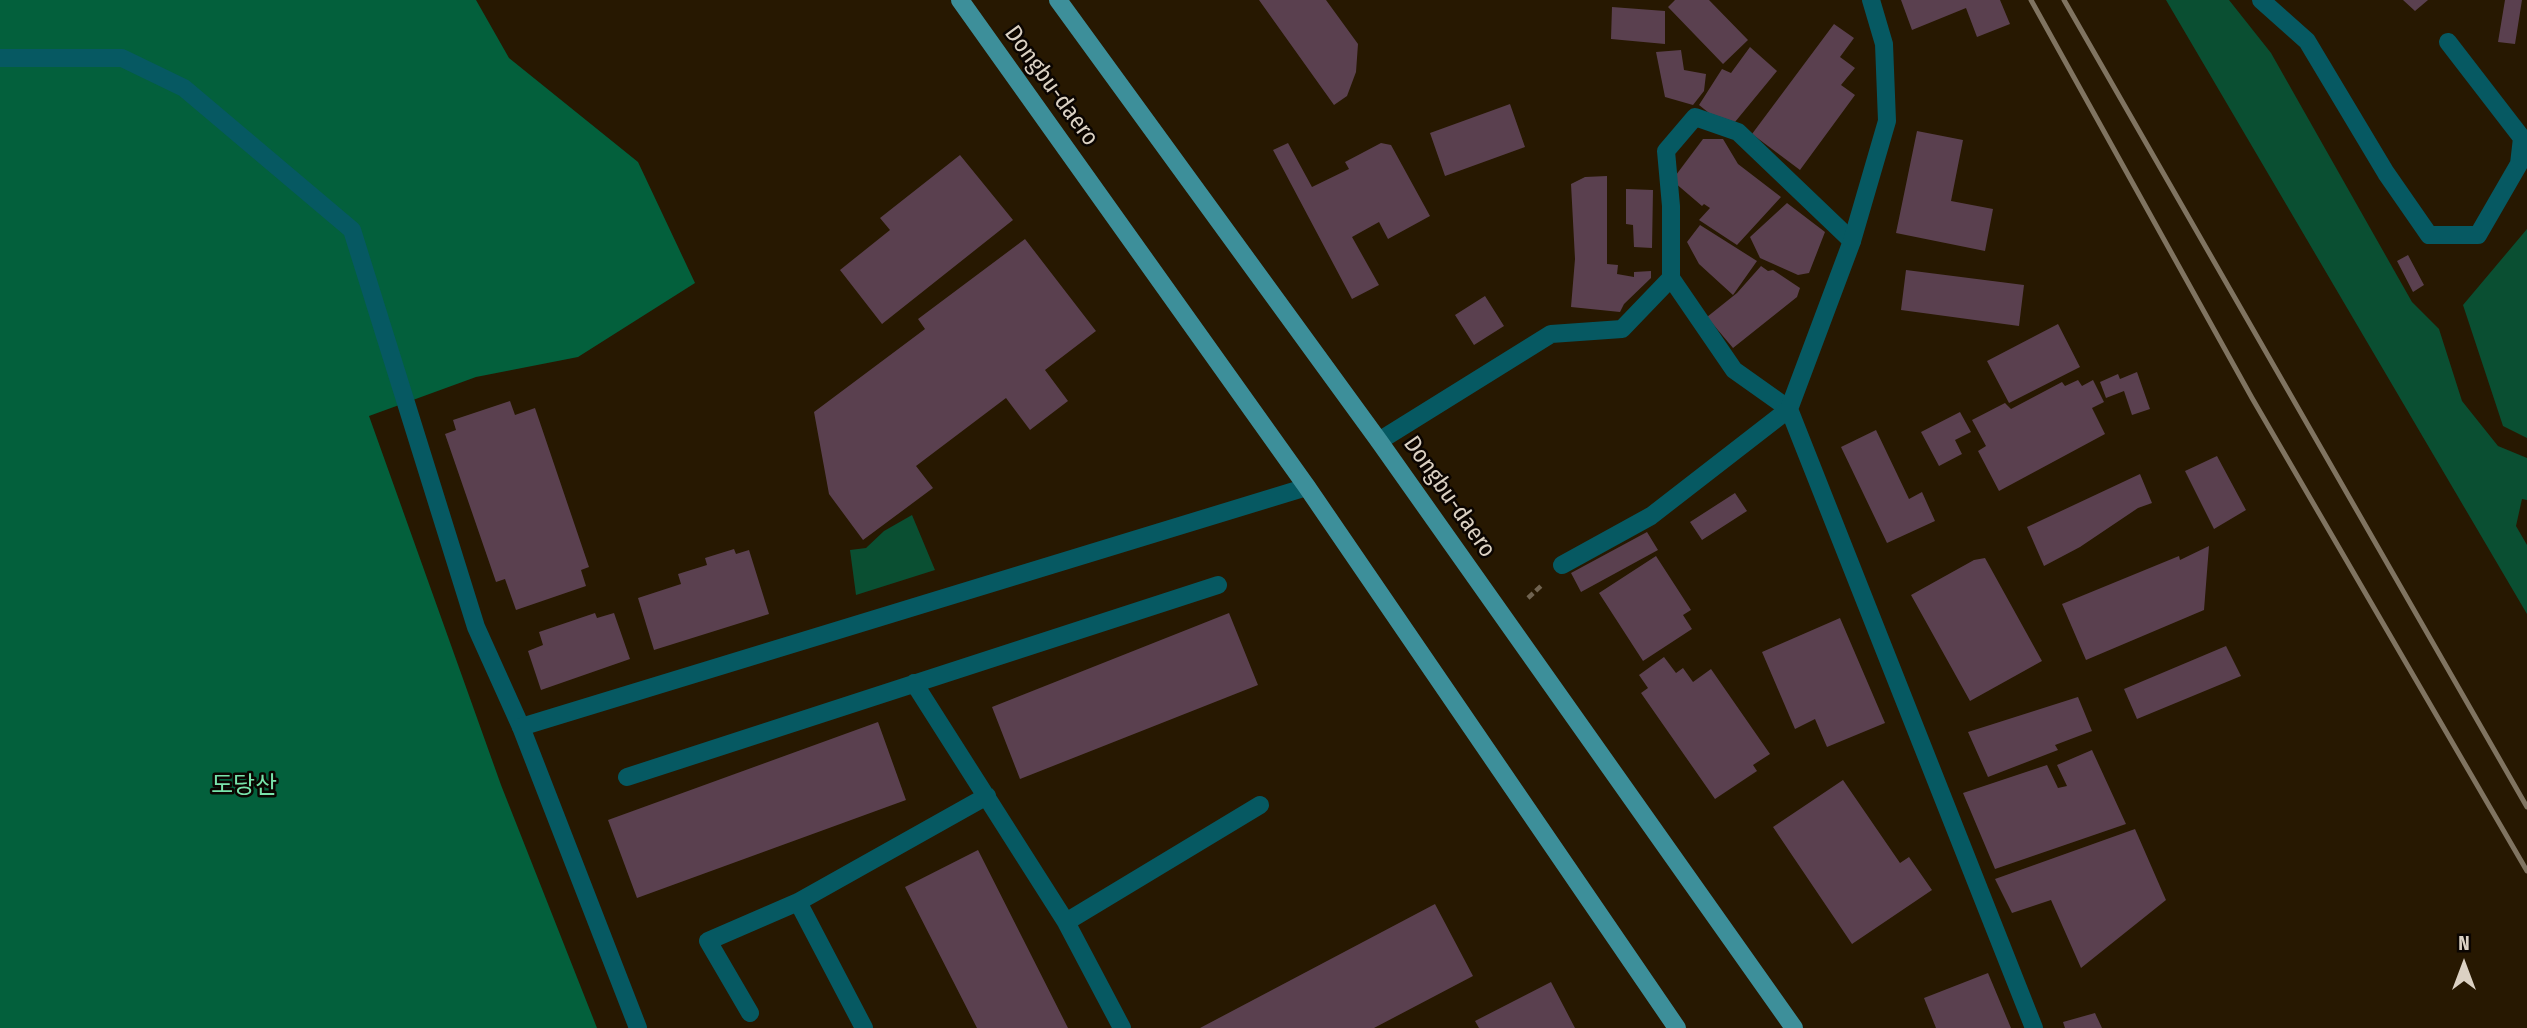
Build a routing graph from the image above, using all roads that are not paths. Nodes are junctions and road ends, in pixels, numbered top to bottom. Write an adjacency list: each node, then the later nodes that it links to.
1 (960, 0): 11 (main road, Dongbu-daero)
2 (1058, 0): 10 (main road, Dongbu-daero)
3 (1871, 0): 7 (street)
4 (2261, 0): 5 (street)
5 (2448, 42)
6 (0, 58): 15 (street)
7 (1852, 241): 8 (street); 9 (street)
8 (1671, 278): 9 (street); 10 (street)
9 (1789, 409): 12 (street); 27 (street)
10 (1379, 441): 26 (main road, Dongbu-daero)
11 (1307, 487): 15 (street); 25 (main road, Dongbu-daero)
12 (1562, 565)
13 (1218, 585): 14 (street)
14 (914, 683): 16 (street); 17 (street)
15 (521, 727): 22 (street)
16 (627, 776)
17 (988, 796): 19 (street); 20 (street)
18 (1260, 805): 20 (street)
19 (798, 902): 21 (street); 23 (street)
20 (1066, 922): 24 (street)
21 (750, 1013)
22 (638, 1028)
23 (864, 1028)
24 (1122, 1028)
25 (1677, 1028)
26 (1794, 1028)
27 (2034, 1028)

